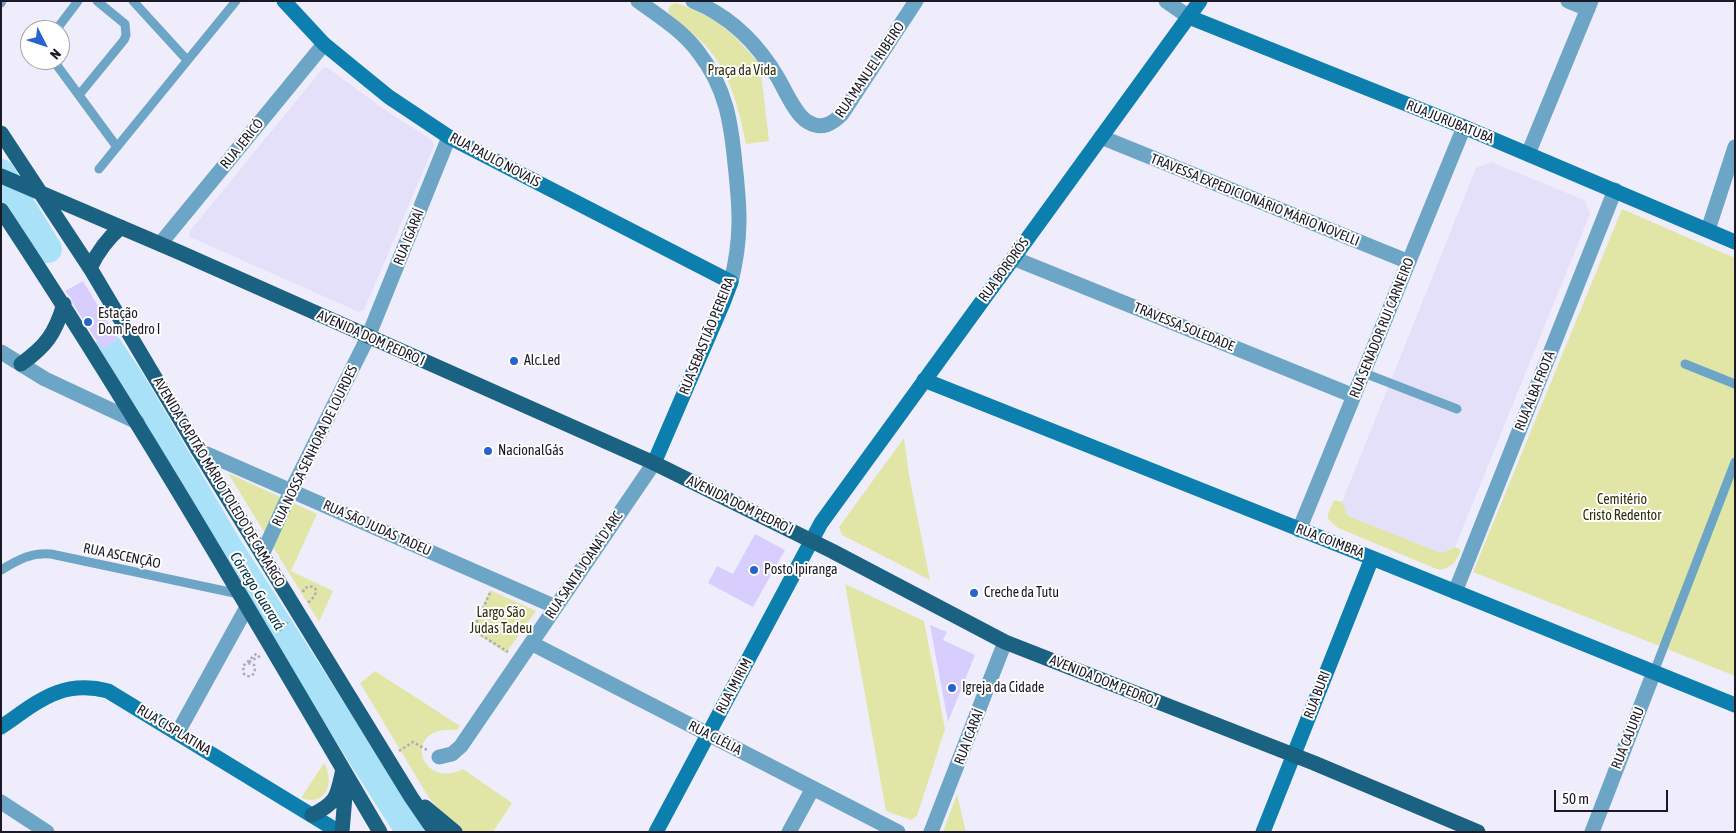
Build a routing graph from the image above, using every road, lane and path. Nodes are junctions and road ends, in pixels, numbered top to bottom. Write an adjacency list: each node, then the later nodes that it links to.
1 (78, 1): 14 (lane)
2 (97, 1): 18 (lane)
3 (133, 1): 16 (lane)
4 (236, 1): 16 (lane)
5 (284, 1): 15 (street, RUA PAULO NOVAIS)
6 (638, 1): 38 (street, RUA SEBASTIÃO PEREIRA)
7 (693, 1): 8 (street, RUA MANUEL RIBEIRO)
8 (916, 1)
9 (1166, 1): 13 (street, RUA JURUBATUBA)
10 (1200, 1): 13 (street, RUA BORORÓS)
11 (1568, 1): 12 (street)
12 (1590, 5): 25 (street)
13 (1189, 17): 19 (street, RUA JURUBATUBA); 22 (street, RUA BORORÓS)
14 (64, 20)
15 (324, 44): 21 (street, RUA PAULO NOVAIS); 34 (street, RUA JERICÓ)
16 (187, 60): 23 (lane)
17 (61, 70): 18 (lane)
18 (80, 95): 23 (lane)
19 (1464, 127): 25 (street, RUA JURUBATUBA); 36 (street, RUA SENADOR RUI CARNEIRO)
20 (1, 134): 29 (main road, AVENIDA CAPITÃO MÁRIO TOLEDO DE CAMARGO)
21 (449, 137): 38 (street, RUA PAULO NOVAIS); 40 (street, RUA IGARAÍ)
22 (1101, 137): 35 (street, RUA BORORÓS); 36 (street, TRAVESSA EXPEDICIONÁRIO MÁRIO NOVELLI)
23 (117, 147): 26 (lane)
24 (1735, 147): 32 (street)
25 (1528, 154): 28 (street, RUA JURUBATUBA)
26 (99, 169)
27 (1, 176): 29 (main road, AVENIDA DOM PEDRO I)
28 (1615, 190): 32 (street, RUA JURUBATUBA); 60 (street, RUA ALBA FROTA)
29 (40, 193): 31 (main road, AVENIDA DOM PEDRO I); 37 (main road, AVENIDA CAPITÃO MÁRIO TOLEDO DE CAMARGO)
30 (1, 210): 39 (main road)
31 (121, 228): 34 (main road, AVENIDA DOM PEDRO I); 37 (main road)
32 (1708, 230): 33 (street, RUA JURUBATUBA)
33 (1735, 242)
34 (160, 244): 40 (main road, AVENIDA DOM PEDRO I)
35 (1013, 258): 45 (street, RUA BORORÓS); 47 (street, TRAVESSA SOLEDADE)
36 (1409, 262): 44 (street, RUA SENADOR RUI CARNEIRO)
37 (90, 268): 50 (main road, AVENIDA CAPITÃO MÁRIO TOLEDO DE CAMARGO)
38 (731, 282): 52 (street, RUA SEBASTIÃO PEREIRA)
39 (64, 304): 42 (main road); 49 (main road)
40 (368, 337): 52 (main road, AVENIDA DOM PEDRO I); 53 (street, RUA NOSSA SENHORA DE LOURDES)
41 (1, 352): 42 (street)
42 (21, 364): 49 (street)
43 (1685, 364): 46 (lane)
44 (1364, 373): 47 (street, RUA SENADOR RUI CARNEIRO); 48 (lane)
45 (924, 380): 54 (street, RUA COIMBRA); 55 (street, RUA BORORÓS)
46 (1735, 384)
47 (1354, 396): 54 (street, RUA SENADOR RUI CARNEIRO)
48 (1457, 409)
49 (137, 422): 63 (main road)
50 (198, 450): 53 (street, RUA SÃO JUDAS TADEU); 56 (main road, AVENIDA CAPITÃO MÁRIO TOLEDO DE CAMARGO)
51 (1735, 462): 70 (lane)
52 (654, 463): 55 (main road, AVENIDA DOM PEDRO I); 64 (street, RUA SANTA JOANA D'ARC)
53 (291, 491): 56 (street, RUA NOSSA SENHORA DE LOURDES); 59 (street, RUA SÃO JUDAS TADEU)
54 (1299, 530): 57 (street, RUA COIMBRA)
55 (812, 540): 65 (main road, AVENIDA DOM PEDRO I); 74 (street, RUA IMIRIM)
56 (262, 555): 77 (main road, AVENIDA CAPITÃO MÁRIO TOLEDO DE CAMARGO)
57 (1372, 558): 60 (street, RUA COIMBRA); 75 (street, RUA BURI)
58 (1, 570): 63 (lane, RUA ASCENÇÃO)
59 (496, 581): 64 (street, RUA SÃO JUDAS TADEU); 67 (path)
60 (1455, 592): 70 (street, RUA COIMBRA)
61 (316, 596): 62 (path)
62 (308, 598)
63 (243, 600): 73 (street); 78 (main road)
64 (556, 607): 66 (street, RUA SANTA JOANA D'ARC)
65 (1005, 642): 75 (main road, AVENIDA DOM PEDRO I); 91 (street, RUA ICARAÍ)
66 (531, 643): 67 (street, RUA SANTA JOANA D'ARC); 74 (street, RUA CLÉLIA)
67 (519, 660): 76 (street, RUA SANTA JOANA D'ARC)
68 (248, 663): 69 (path)
69 (243, 666)
70 (1654, 672): 71 (street, RUA COIMBRA); 94 (street, RUA CAJURU)
71 (1735, 705)
72 (1, 727): 73 (street, RUA CISPLATINA)
73 (178, 732): 82 (street, RUA CISPLATINA)
74 (708, 734): 79 (street, RUA CLÉLIA); 88 (street, RUA IMIRIM)
75 (1293, 755): 92 (street, RUA BURI); 93 (main road, AVENIDA DOM PEDRO I)
76 (439, 756): 77 (path)
77 (387, 758): 80 (main road, AVENIDA CAPITÃO MÁRIO TOLEDO DE CAMARGO)
78 (345, 772): 82 (main road); 84 (main road); 85 (main road)
79 (813, 788): 89 (street); 90 (street, RUA CLÉLIA)
80 (411, 796): 86 (main road, AVENIDA CAPITÃO MÁRIO TOLEDO DE CAMARGO); 87 (main road)
81 (1, 802): 83 (street)
82 (312, 814): 84 (street, RUA CISPLATINA)
83 (47, 832)
84 (341, 832)
85 (380, 832)
86 (435, 832)
87 (454, 832)
88 (656, 832)
89 (789, 832)
90 (898, 832)
91 (931, 832)
92 (1263, 832)
93 (1478, 832)
94 (1592, 832)

